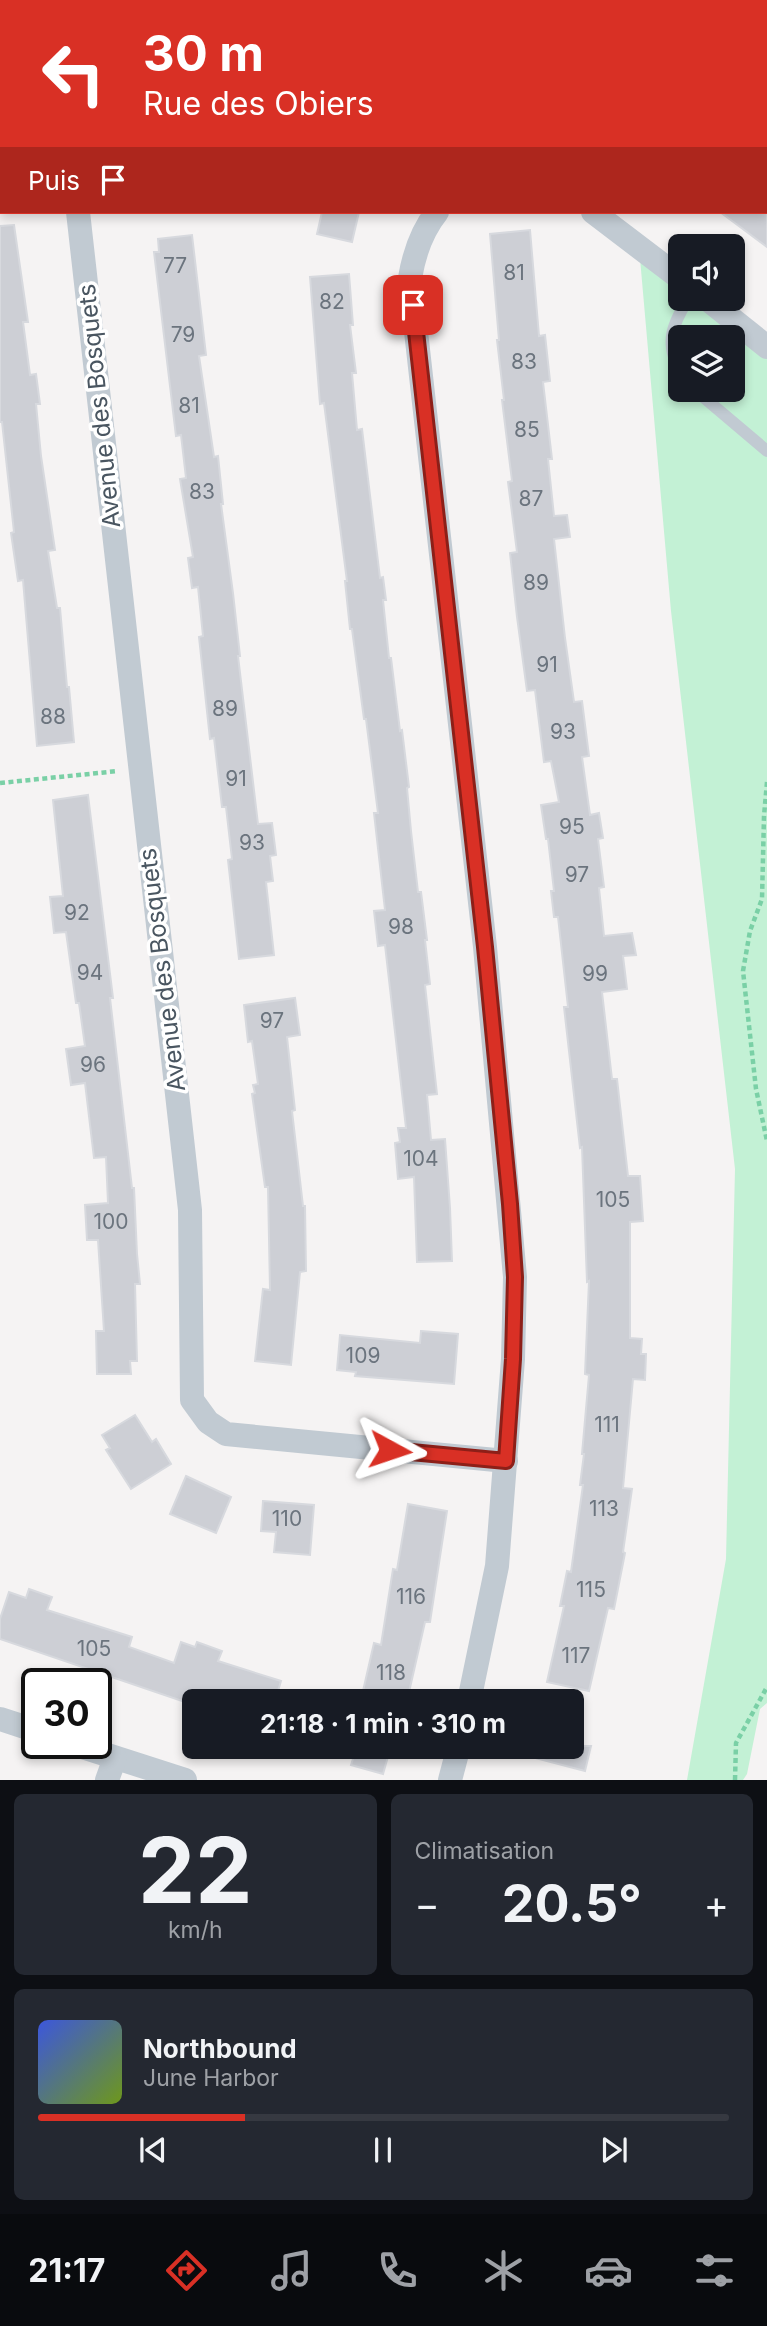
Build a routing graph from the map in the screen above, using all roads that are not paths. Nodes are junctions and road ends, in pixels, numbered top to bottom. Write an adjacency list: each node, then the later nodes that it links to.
1 (78, 214): 9 (street, Avenue des Bosquets)
2 (435, 214): 9 (street)
3 (596, 214): 4 (street)
4 (668, 269)
5 (722, 311): 6 (street)
6 (767, 347)
7 (709, 402): 8 (lane)
8 (767, 451)
9 (506, 1461): 10 (street)
10 (472, 1689)
11 (0, 1719): 12 (street)
12 (21, 1726)
13 (96, 1759): 15 (street)
14 (456, 1759): 17 (street)
15 (111, 1769): 16 (street)
16 (185, 1780)
17 (450, 1780)

